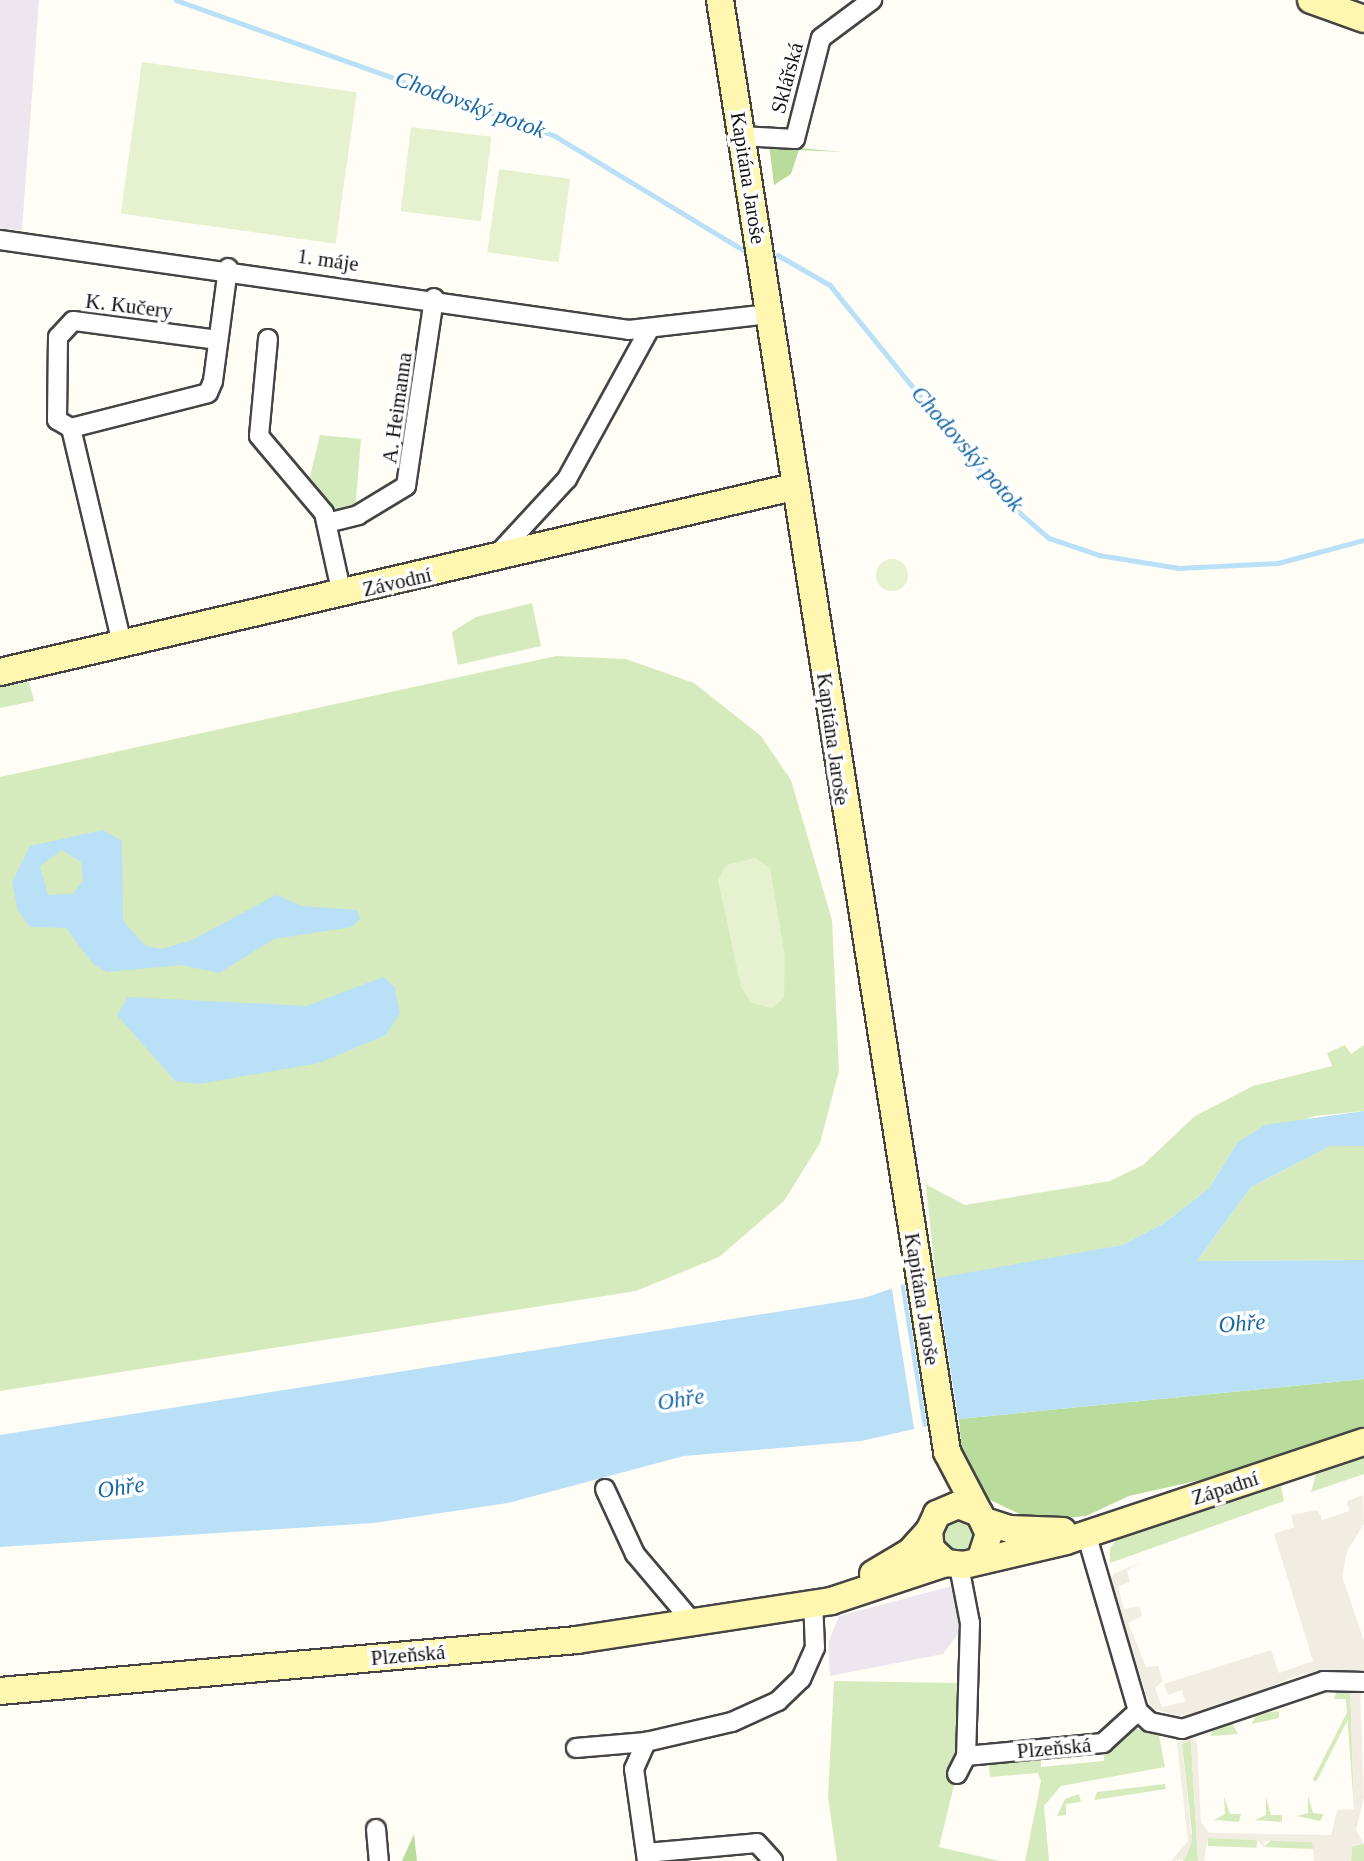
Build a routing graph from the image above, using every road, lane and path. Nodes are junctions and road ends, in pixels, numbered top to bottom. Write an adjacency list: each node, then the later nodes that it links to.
1 (872, 0): 5 (street, Sklářská)
2 (1311, 0): 4 (street)
3 (723, 8): 5 (street, Kapitána Jaroše)
4 (1364, 19)
5 (741, 136): 9 (street, Kapitána Jaroše)
6 (0, 240): 7 (street, 1. máje)
7 (228, 268): 8 (street, 1. máje); 12 (street)
8 (434, 298): 10 (street, 1. máje); 15 (street, A. Heimanna)
9 (769, 314): 10 (street, 1. máje); 14 (street, Kapitána Jaroše)
10 (649, 330): 16 (street)
11 (268, 339): 15 (street)
12 (218, 340): 13 (street); 13 (street, K. Kučery)
13 (71, 428): 18 (street, K. Kučery)
14 (793, 487): 16 (street, Závodní); 21 (street, Kapitána Jaroše)
15 (327, 523): 17 (street)
16 (492, 560): 17 (street, Závodní)
17 (342, 595): 18 (street, Závodní)
18 (122, 644): 19 (street, Závodní)
19 (0, 671)
20 (1364, 1442): 25 (street, Západní)
21 (947, 1452): 23 (street, Kapitána Jaroše); 24 (street, Kapitána Jaroše)
22 (605, 1489): 28 (street)
23 (982, 1517): 24 (street); 25 (street, Západní); 26 (street)
24 (933, 1522): 26 (street); 27 (street, Plzeňská)
25 (1086, 1533): 26 (street, Západní); 31 (street)
26 (962, 1562): 27 (street, Plzeňská); 34 (street)
27 (813, 1600): 28 (street, Plzeňská); 32 (street)
28 (690, 1619): 30 (street, Plzeňská)
29 (1364, 1682): 31 (street)
30 (0, 1691)
31 (1138, 1711): 34 (street, Plzeňská)
32 (646, 1742): 33 (street); 37 (street)
33 (576, 1748)
34 (966, 1756): 35 (street)
35 (957, 1774)
36 (376, 1829): 38 (street)
37 (647, 1857): 39 (street)
38 (379, 1861)
39 (773, 1861)

